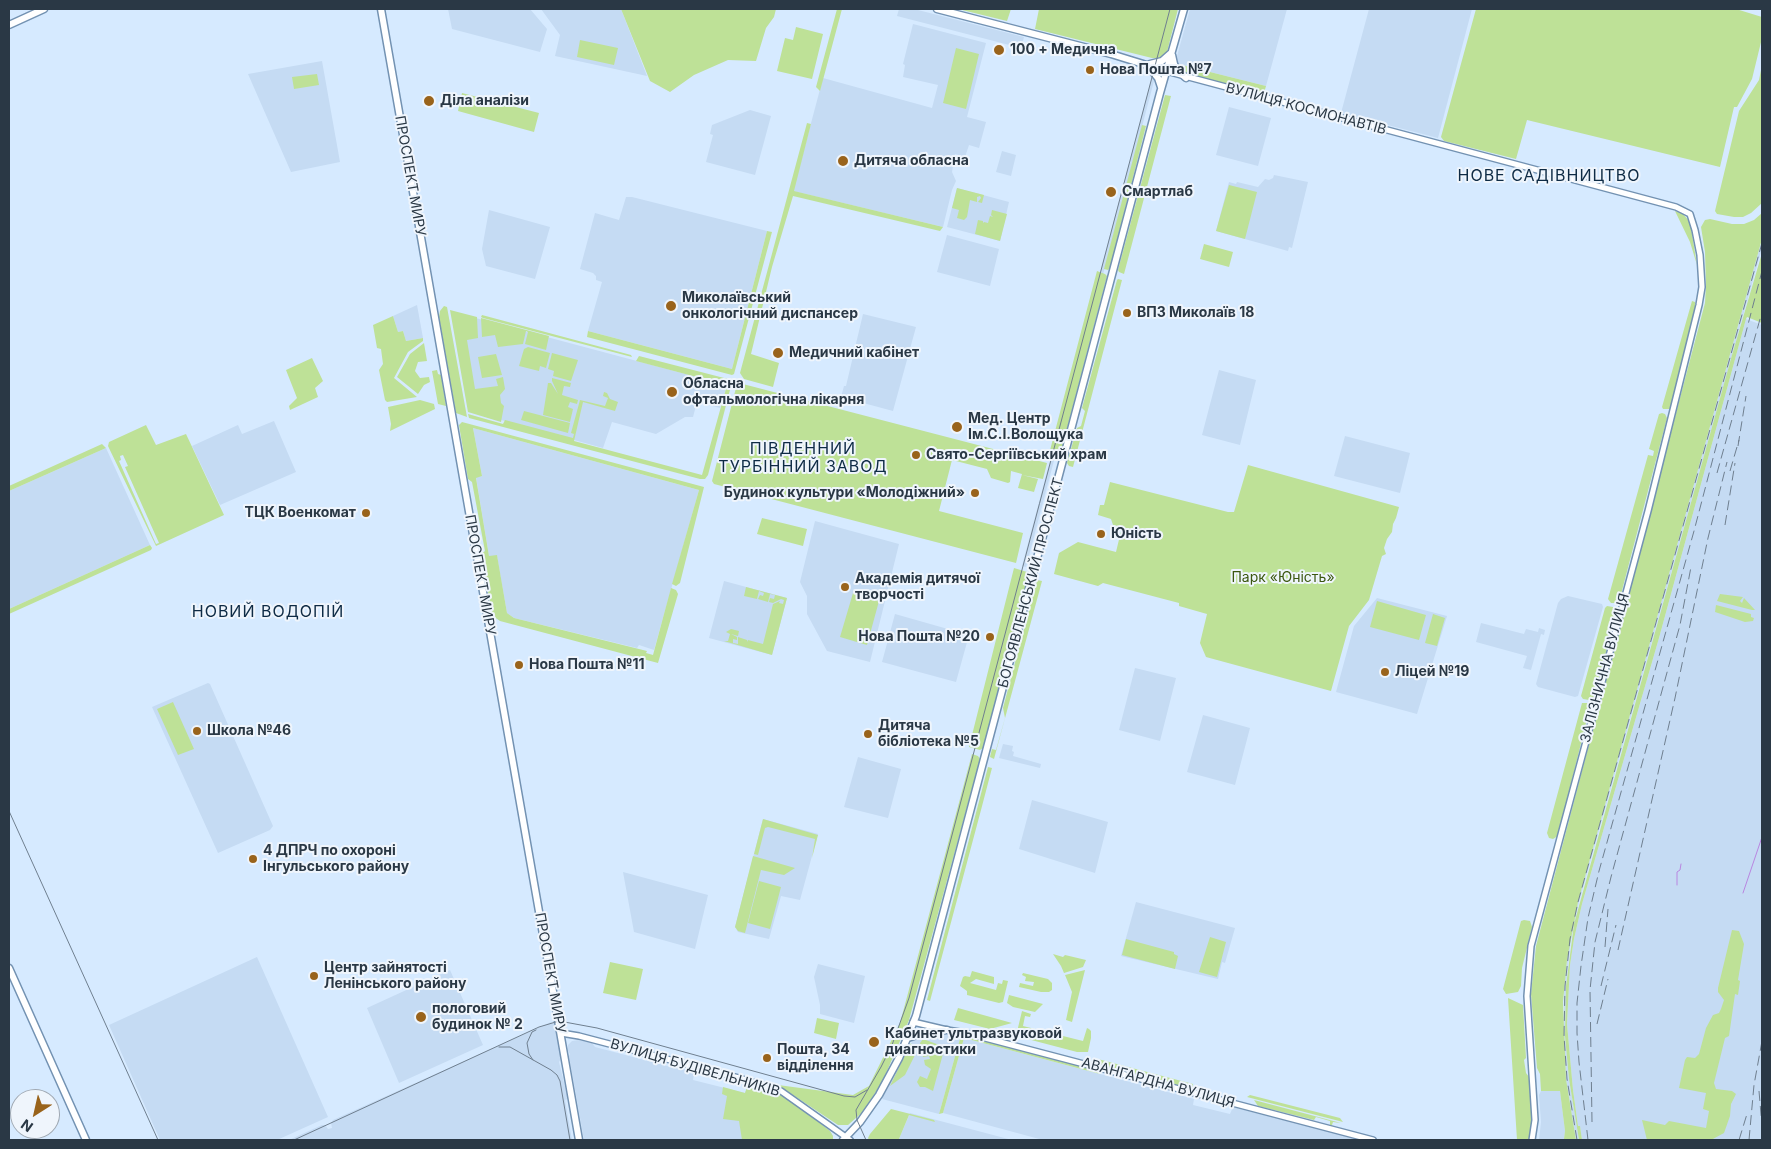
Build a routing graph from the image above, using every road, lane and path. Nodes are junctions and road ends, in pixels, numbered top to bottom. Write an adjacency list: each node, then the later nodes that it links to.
1 (44, 9): 5 (main road)
2 (381, 9): 15 (main road, ПРОСПЕКТ МИРУ)
3 (937, 9): 7 (main road, ВУЛИЦЯ КОСМОНАВТІВ)
4 (1184, 9): 6 (main road, БОГОЯВЛЕНСЬКИЙ ПРОСПЕКТ)
5 (9, 25)
6 (1173, 51): 7 (main road); 8 (main road, БОГОЯВЛЕНСЬКИЙ ПРОСПЕКТ); 9 (main road)
7 (1146, 64): 8 (main road, ВУЛИЦЯ КОСМОНАВТІВ); 10 (main road)
8 (1166, 71): 9 (street, ВУЛИЦЯ КОСМОНАВТІВ); 10 (main road, БОГОЯВЛЕНСЬКИЙ ПРОСПЕКТ)
9 (1186, 78): 11 (street, ВУЛИЦЯ КОСМОНАВТІВ)
10 (1162, 88): 13 (main road, БОГОЯВЛЕНСЬКИЙ ПРОСПЕКТ)
11 (1676, 207): 21 (street, ЗАЛІЗНИЧНА ВУЛИЦЯ)
12 (9, 968): 18 (main road)
13 (914, 1022): 14 (street, АВАНГАРДНА ВУЛИЦЯ); 16 (main road, БОГОЯВЛЕНСЬКИЙ ПРОСПЕКТ)
14 (947, 1030): 16 (main road); 20 (street, АВАНГАРДНА ВУЛИЦЯ)
15 (561, 1033): 17 (street, ВУЛИЦЯ БУДІВЕЛЬНИКІВ); 19 (main road, ПРОСПЕКТ МИРУ)
16 (908, 1038): 17 (main road, БОГОЯВЛЕНСЬКИЙ ПРОСПЕКТ)
17 (846, 1139)
18 (86, 1140)
19 (579, 1140)
20 (1373, 1140)
21 (1532, 1140)

